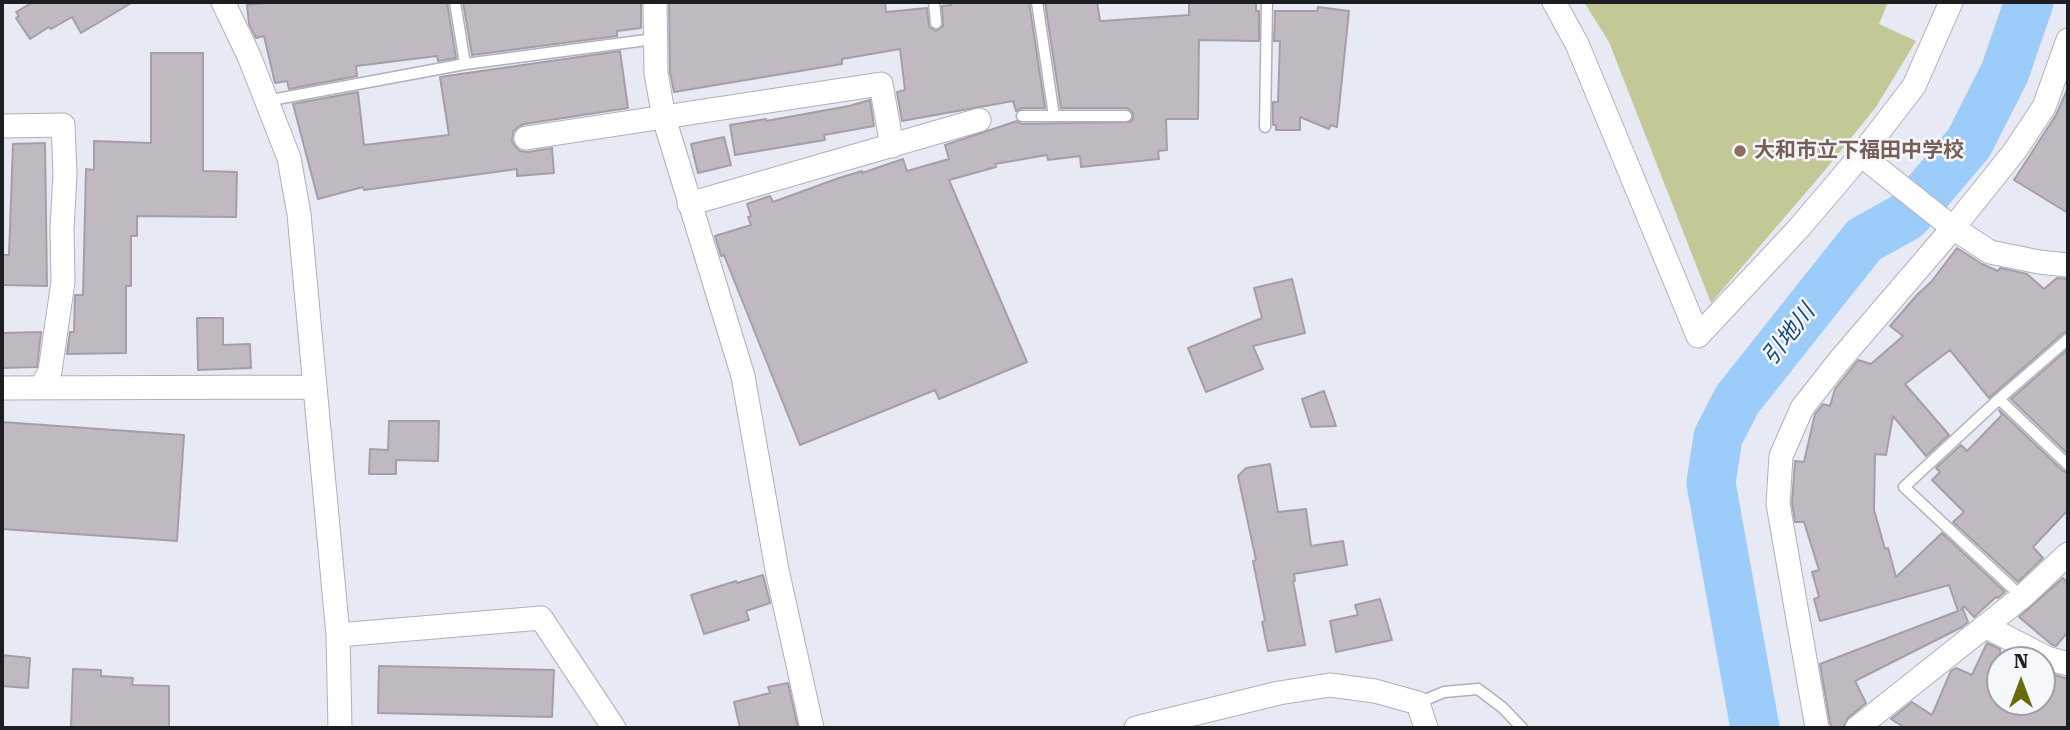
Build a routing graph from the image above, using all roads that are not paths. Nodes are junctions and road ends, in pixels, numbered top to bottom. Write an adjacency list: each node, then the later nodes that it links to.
1 (223, 2): 13 (street)
2 (455, 2): 12 (lane)
3 (655, 2): 10 (street)
4 (934, 2): 9 (lane)
5 (1037, 2): 15 (lane)
6 (1267, 2): 20 (lane)
7 (1554, 2): 23 (street)
8 (1951, 2): 23 (street)
9 (936, 23)
10 (654, 39): 12 (lane); 17 (street)
11 (2068, 40): 25 (street)
12 (464, 64): 13 (lane)
13 (266, 101): 28 (street)
14 (1022, 116): 15 (lane)
15 (1054, 116): 16 (lane)
16 (1126, 116)
17 (664, 118): 21 (street); 22 (street); 24 (street)
18 (979, 120): 22 (street)
19 (2, 126): 30 (street)
20 (1265, 127)
21 (526, 138)
22 (892, 146): 24 (street)
23 (1866, 159): 25 (street)
24 (689, 204): 41 (street)
25 (1949, 224): 26 (street); 45 (street)
26 (2068, 265)
27 (2068, 339): 31 (lane)
28 (314, 387): 30 (street); 36 (street)
29 (2, 388): 30 (street)
30 (41, 388)
31 (1999, 398): 32 (lane); 34 (lane)
32 (2068, 465)
33 (2068, 554): 34 (street)
34 (2022, 597): 35 (street)
35 (1985, 626): 37 (street); 46 (street)
36 (338, 635): 39 (street); 40 (street)
37 (2068, 664)
38 (1418, 703): 42 (street); 43 (street); 44 (lane)
39 (340, 728)
40 (614, 728)
41 (811, 728)
42 (1136, 728)
43 (1426, 728)
44 (1522, 728)
45 (1817, 728)
46 (1857, 728)

